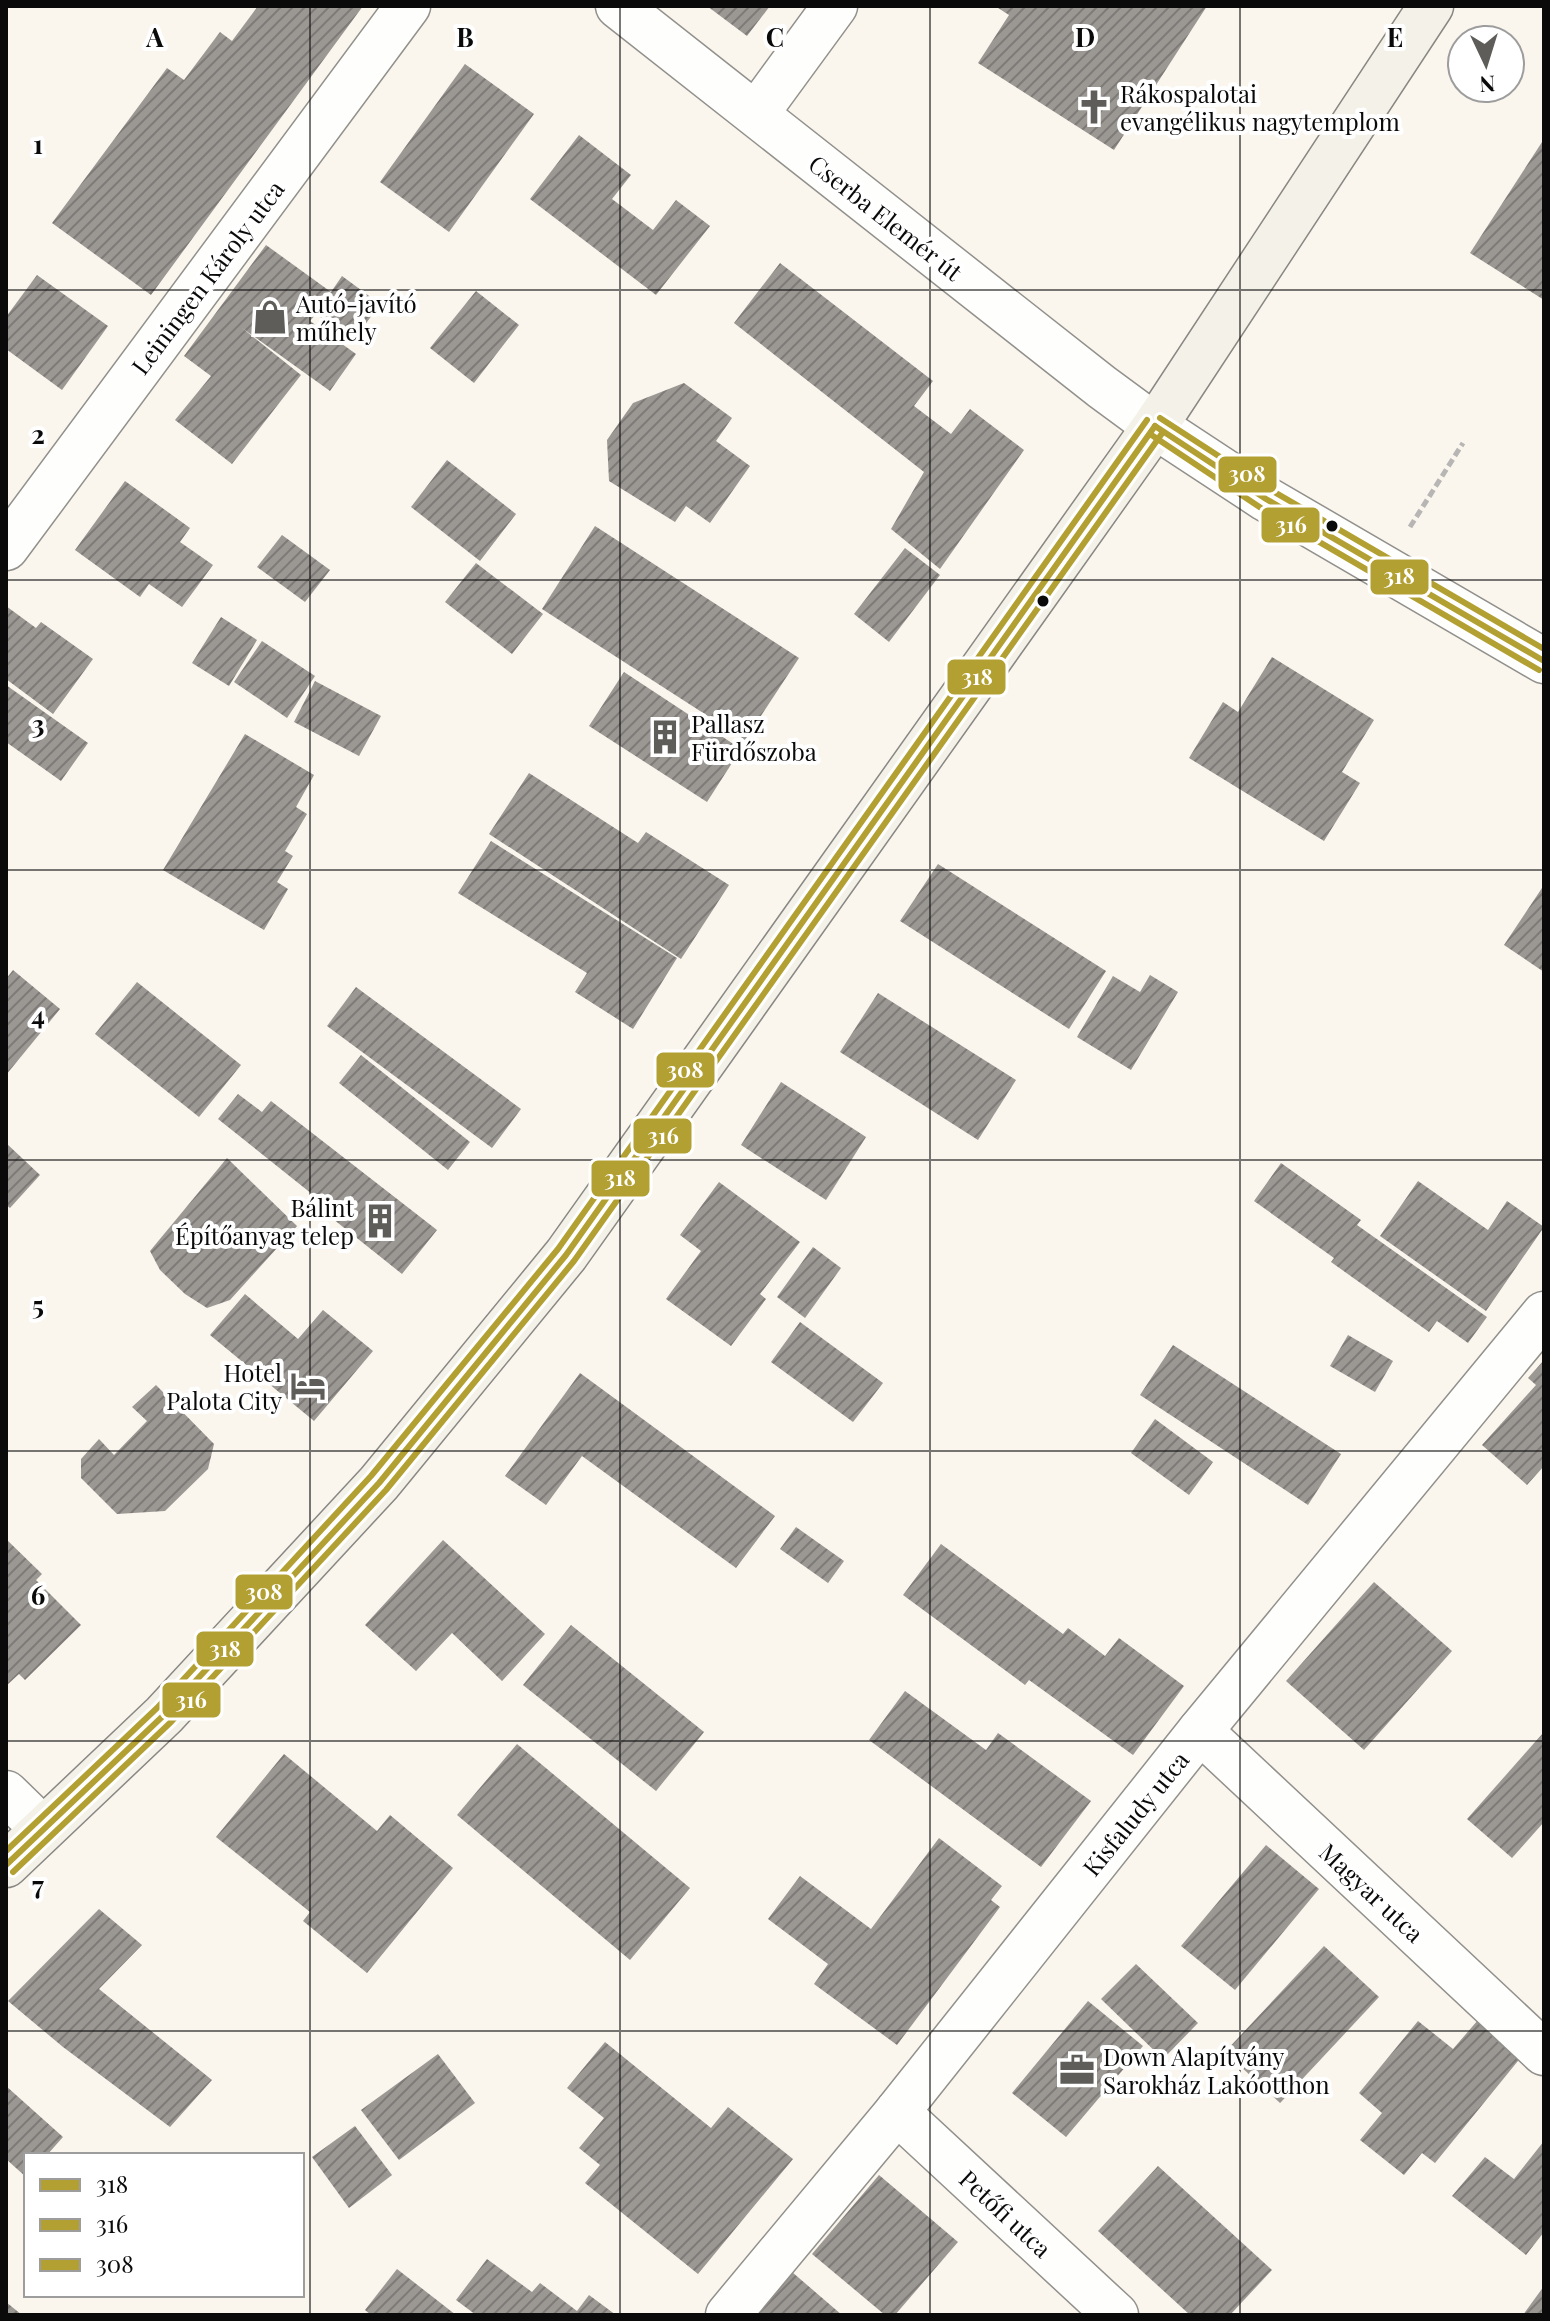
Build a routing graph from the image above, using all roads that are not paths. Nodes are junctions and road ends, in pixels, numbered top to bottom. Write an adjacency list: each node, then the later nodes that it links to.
1 (408, 6): 7 (street, Leiningen Károly utca)
2 (618, 6): 5 (street, Cserba Elemér út)
3 (835, 6): 5 (street)
4 (1431, 6): 6 (main road)
5 (756, 114): 6 (street, Cserba Elemér út)
6 (1155, 426): 8 (street, Cserba Elemér út); 12 (main road)
7 (6, 548)
8 (1544, 661)
9 (1544, 1314): 10 (street, Kisfaludy utca)
10 (1200, 1731): 14 (street, Magyar utca); 15 (street, Kisfaludy utca)
11 (6, 1793): 12 (street)
12 (43, 1829): 13 (main road)
13 (6, 1865)
14 (1544, 2053)
15 (897, 2112): 16 (street, Kisfaludy utca); 17 (street, Petőfi utca)
16 (728, 2315)
17 (1116, 2315)

